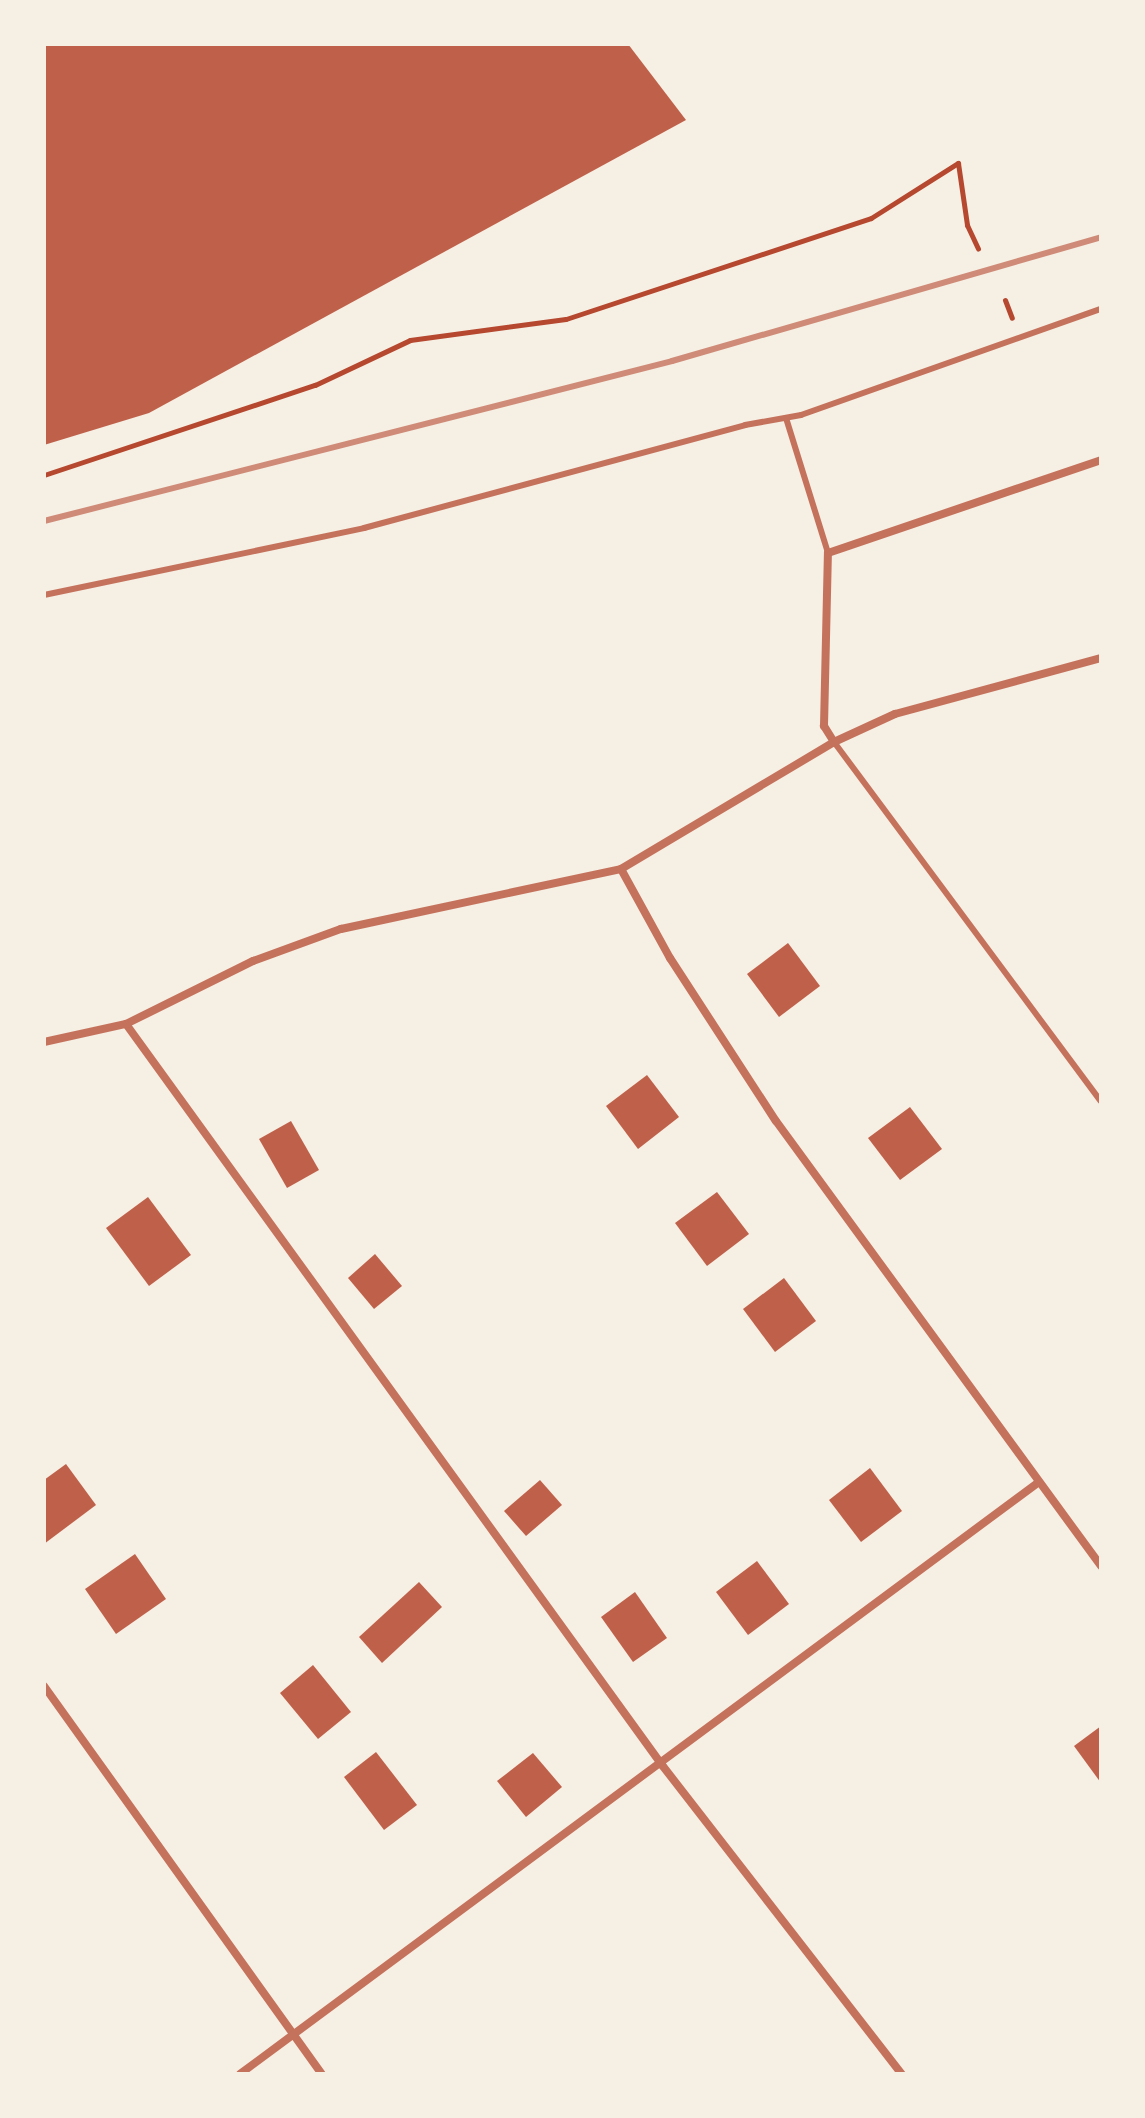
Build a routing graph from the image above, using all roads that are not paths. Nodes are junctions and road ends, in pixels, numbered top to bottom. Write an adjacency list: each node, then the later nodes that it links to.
1 (1101, 309): 2 (lane)
2 (786, 418): 4 (lane); 5 (lane)
3 (1101, 460): 4 (street)
4 (828, 553): 7 (street)
5 (44, 595)
6 (1101, 658): 7 (street)
7 (834, 742): 8 (street); 11 (lane)
8 (621, 869): 9 (street); 12 (street)
9 (126, 1024): 10 (street); 15 (street)
10 (44, 1042)
11 (1101, 1101)
12 (1039, 1482): 13 (street); 15 (street)
13 (1101, 1566)
14 (44, 1686): 16 (street)
15 (662, 1765): 16 (street); 19 (street)
16 (291, 2035): 17 (street); 18 (street)
17 (240, 2074)
18 (322, 2074)
19 (902, 2074)

